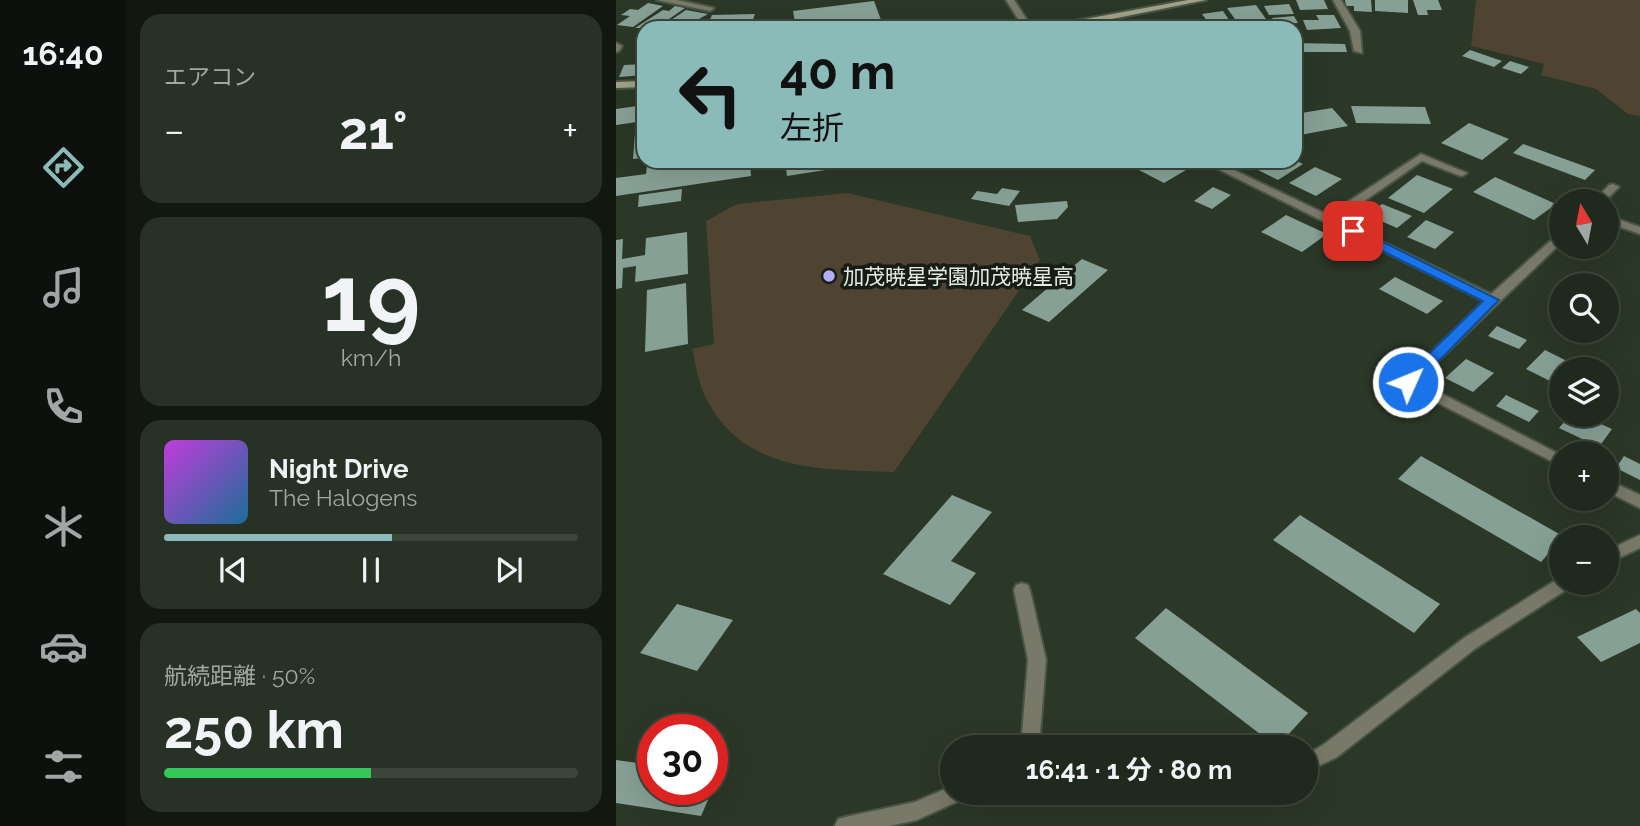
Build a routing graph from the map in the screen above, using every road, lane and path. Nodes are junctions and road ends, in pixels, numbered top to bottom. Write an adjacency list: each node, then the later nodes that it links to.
1 (661, 0): 5 (street)
2 (1010, 0): 6 (street)
3 (1202, 0): 7 (street)
4 (1337, 0): 8 (street)
5 (710, 8)
6 (1024, 21)
7 (1090, 21)
8 (1359, 51)
9 (637, 84): 10 (street)
10 (616, 85)
11 (1222, 168): 13 (street)
12 (1462, 173): 13 (street)
13 (1330, 219): 17 (street)
14 (1619, 223): 15 (street)
15 (1640, 231)
16 (1549, 248): 17 (street)
17 (1492, 300): 18 (street)
18 (1549, 455)
19 (1619, 491): 20 (street)
20 (1640, 502)
21 (1640, 541): 22 (street)
22 (1619, 552)
23 (1022, 590): 25 (street)
24 (1549, 592): 26 (street)
25 (1032, 735)
26 (1318, 758)
27 (940, 800): 28 (street)
28 (845, 826)

